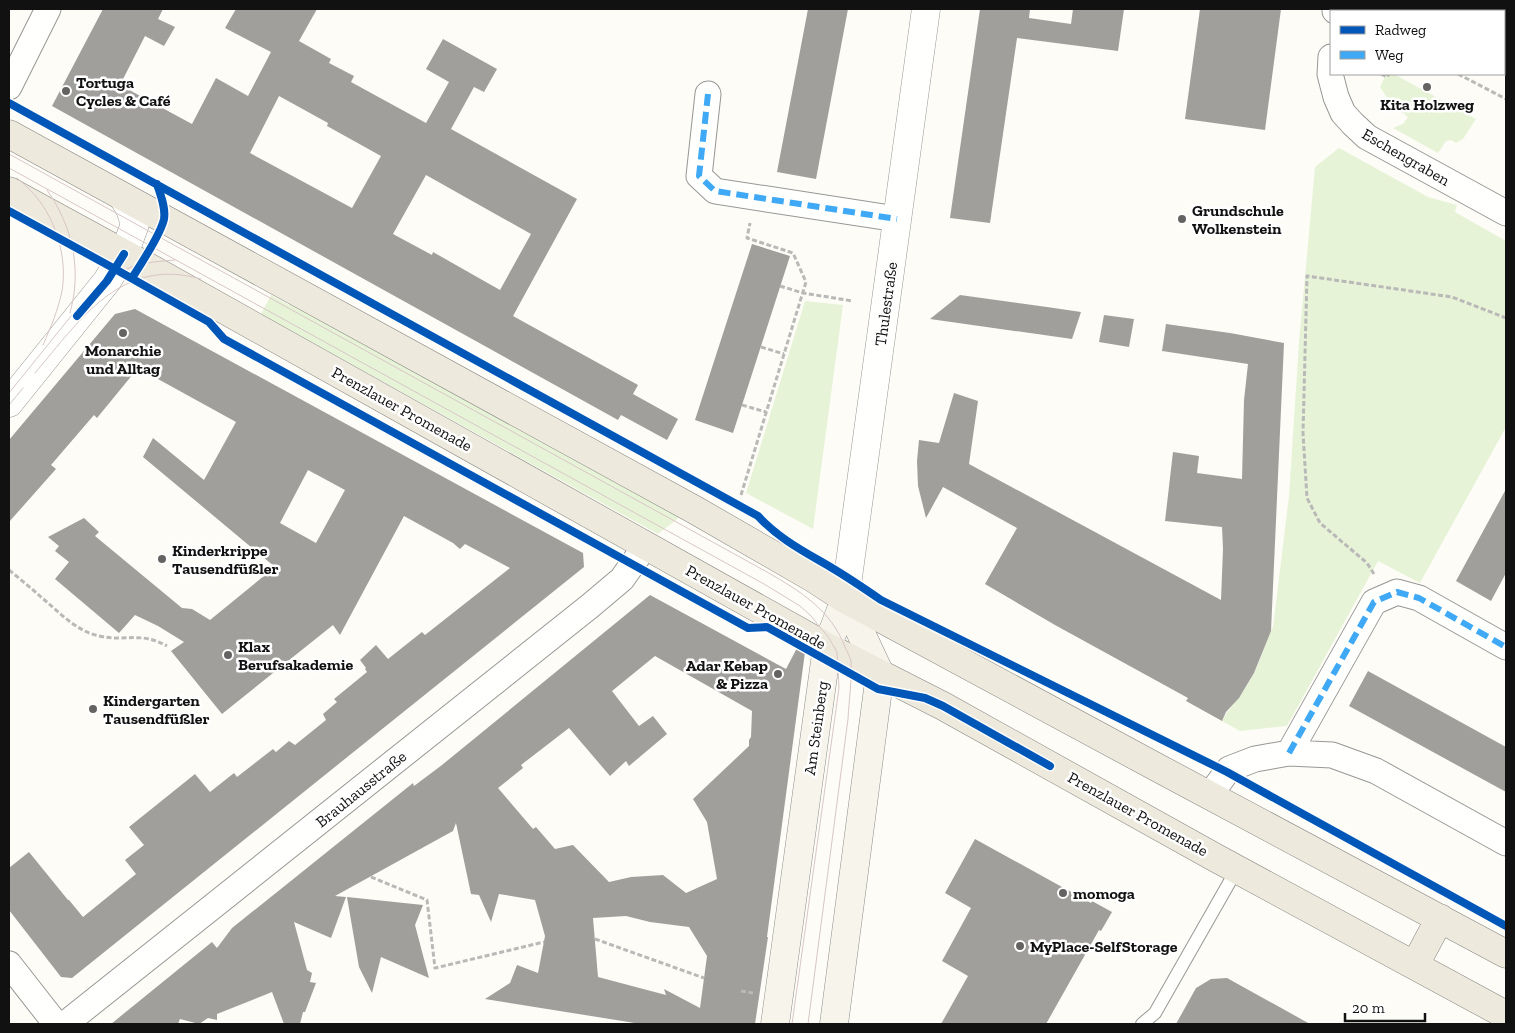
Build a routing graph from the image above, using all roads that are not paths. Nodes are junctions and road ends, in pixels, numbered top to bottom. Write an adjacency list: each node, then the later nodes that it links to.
1 (48, 9): 4 (street)
2 (926, 9): 10 (street, Thulestraße)
3 (1330, 75): 9 (street, Eschengraben)
4 (9, 87)
5 (708, 94): 10 (street)
6 (9, 134): 8 (main road)
7 (9, 191): 11 (main road, Prenzlauer Promenade)
8 (123, 197): 11 (street); 14 (main road)
9 (1503, 205)
10 (897, 219): 14 (street, Thulestraße)
11 (124, 254): 12 (street); 13 (main road, Prenzlauer Promenade)
12 (9, 403)
13 (646, 545): 15 (main road, Prenzlauer Promenade); 28 (street, Brauhausstraße)
14 (845, 599): 15 (main road, Am Steinberg); 17 (main road); 19 (main road)
15 (827, 647): 17 (main road, Prenzlauer Promenade); 29 (main road, Am Steinberg)
16 (1506, 647): 18 (street)
17 (880, 674): 21 (main road, Prenzlauer Promenade); 30 (main road)
18 (1290, 754): 19 (street); 20 (street)
19 (1209, 796): 22 (main road)
20 (1506, 843)
21 (1237, 869): 25 (main road, Prenzlauer Promenade); 31 (lane)
22 (1440, 918): 23 (main road); 25 (main road)
23 (1506, 954)
24 (9, 964): 27 (street)
25 (1415, 966): 26 (main road, Prenzlauer Promenade)
26 (1506, 1016)
27 (56, 1024)
28 (65, 1024)
29 (775, 1024)
30 (834, 1024)
31 (1142, 1024)

